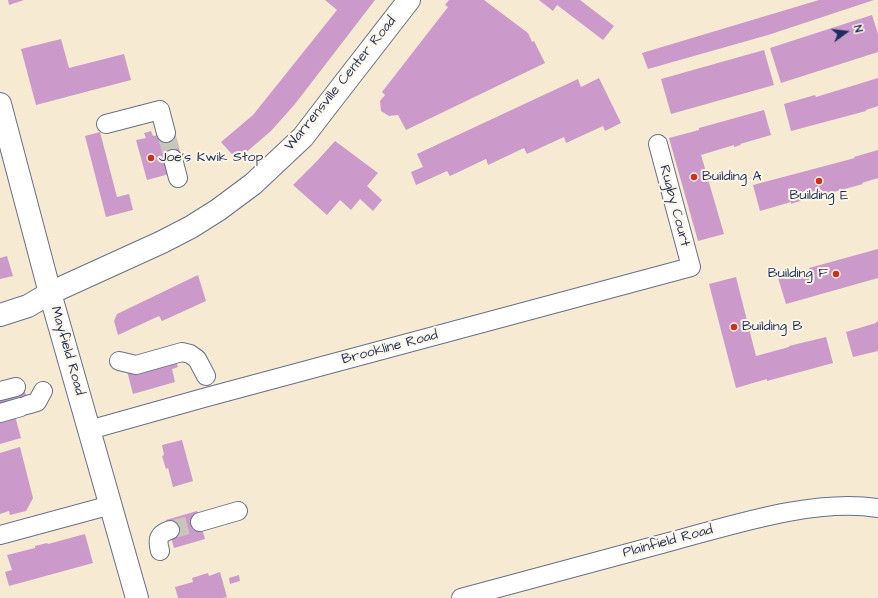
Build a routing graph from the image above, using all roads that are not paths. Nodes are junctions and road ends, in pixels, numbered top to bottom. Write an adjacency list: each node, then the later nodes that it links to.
1 (409, 0): 9 (main road, Warrensville Center Road)
2 (0, 104): 9 (main road, Mayfield Road)
3 (106, 124): 4 (street)
4 (166, 132)
5 (658, 144): 8 (street, Rugby Court)
6 (173, 159): 7 (street)
7 (178, 178)
8 (691, 267): 15 (street, Brookline Road)
9 (50, 293): 10 (main road, Warrensville Center Road); 15 (main road, Mayfield Road)
10 (0, 314)
11 (119, 361): 12 (street)
12 (206, 376)
13 (43, 390): 14 (street)
14 (0, 413)
15 (89, 430): 16 (main road, Mayfield Road)
16 (111, 504): 21 (street); 23 (main road, Mayfield Road)
17 (878, 508): 24 (street, Plainfield Road)
18 (238, 511): 19 (street)
19 (200, 522)
20 (170, 530): 22 (street)
21 (0, 535)
22 (160, 550)
23 (137, 598)
24 (461, 598)

